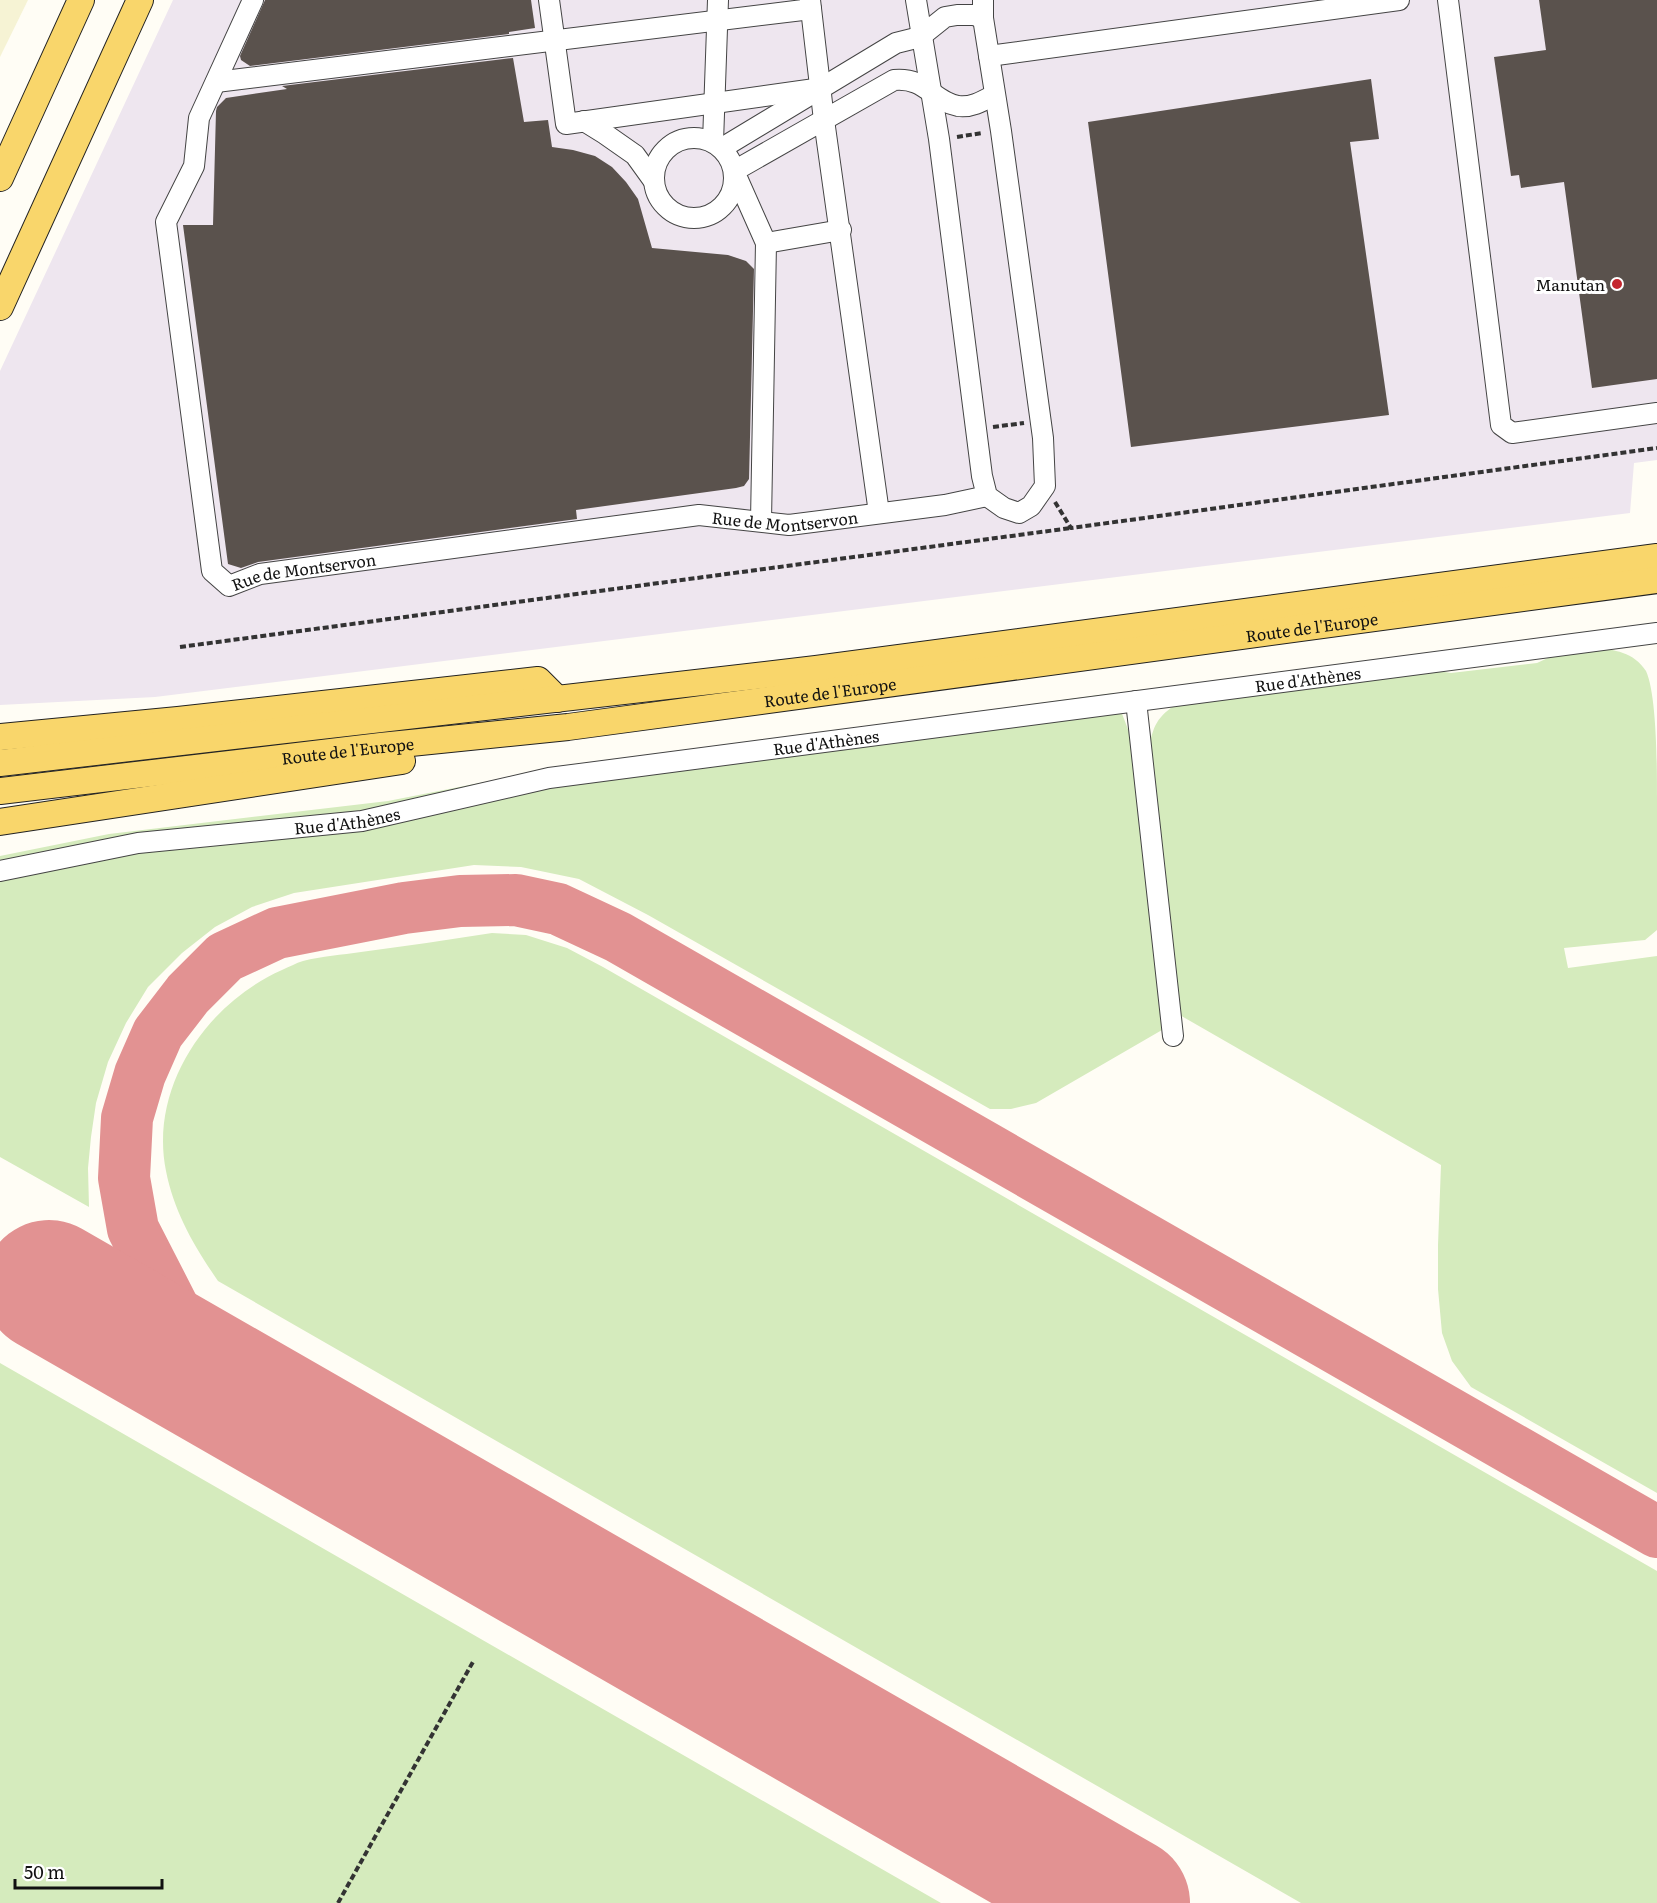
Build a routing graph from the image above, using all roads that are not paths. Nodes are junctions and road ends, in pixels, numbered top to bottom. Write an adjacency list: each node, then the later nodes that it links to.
1 (81, 0): 24 (main road)
2 (140, 0): 28 (main road)
3 (253, 0): 15 (street, Rue de Montservon)
4 (549, 0): 13 (street)
5 (718, 0): 11 (street)
6 (916, 0): 12 (street)
7 (1399, 0): 14 (street)
8 (1448, 0): 29 (street)
9 (810, 5): 11 (street); 16 (street)
10 (983, 9): 12 (street); 14 (street)
11 (717, 21): 13 (street); 19 (street)
12 (920, 37): 16 (street); 17 (street)
13 (555, 41): 15 (street); 21 (street)
14 (989, 56): 18 (street)
15 (216, 82): 32 (street, Rue de Montservon)
16 (822, 88): 19 (street); 20 (street); 22 (street)
17 (931, 91): 18 (street); 20 (street); 30 (street)
18 (994, 95): 30 (street)
19 (715, 103): 21 (street); 22 (street)
20 (824, 120): 23 (street); 26 (street)
21 (584, 121): 25 (street)
22 (718, 145): 23 (street); 25 (street)
23 (734, 171): 25 (street); 27 (street)
24 (0, 178)
25 (653, 180)
26 (841, 230): 27 (street); 31 (street)
27 (766, 243): 32 (street)
28 (0, 307)
29 (1657, 414)
30 (987, 496): 31 (street, Rue de Montservon)
31 (879, 513): 32 (street, Rue de Montservon)
32 (761, 521)
33 (1657, 556): 36 (main road, Route de l'Europe)
34 (1657, 580): 39 (main road, Route de l'Europe)
35 (1656, 638): 37 (street, Rue d'Athènes)
36 (557, 699): 40 (main road); 42 (main road, Route de l'Europe)
37 (1136, 701): 45 (street, Rue d'Athènes); 46 (street)
38 (0, 728): 40 (main road)
39 (568, 728): 43 (main road, Route de l'Europe); 44 (main road)
40 (80, 729): 41 (main road)
41 (0, 737)
42 (0, 764)
43 (0, 791)
44 (0, 823)
45 (0, 871)
46 (1173, 1036)

